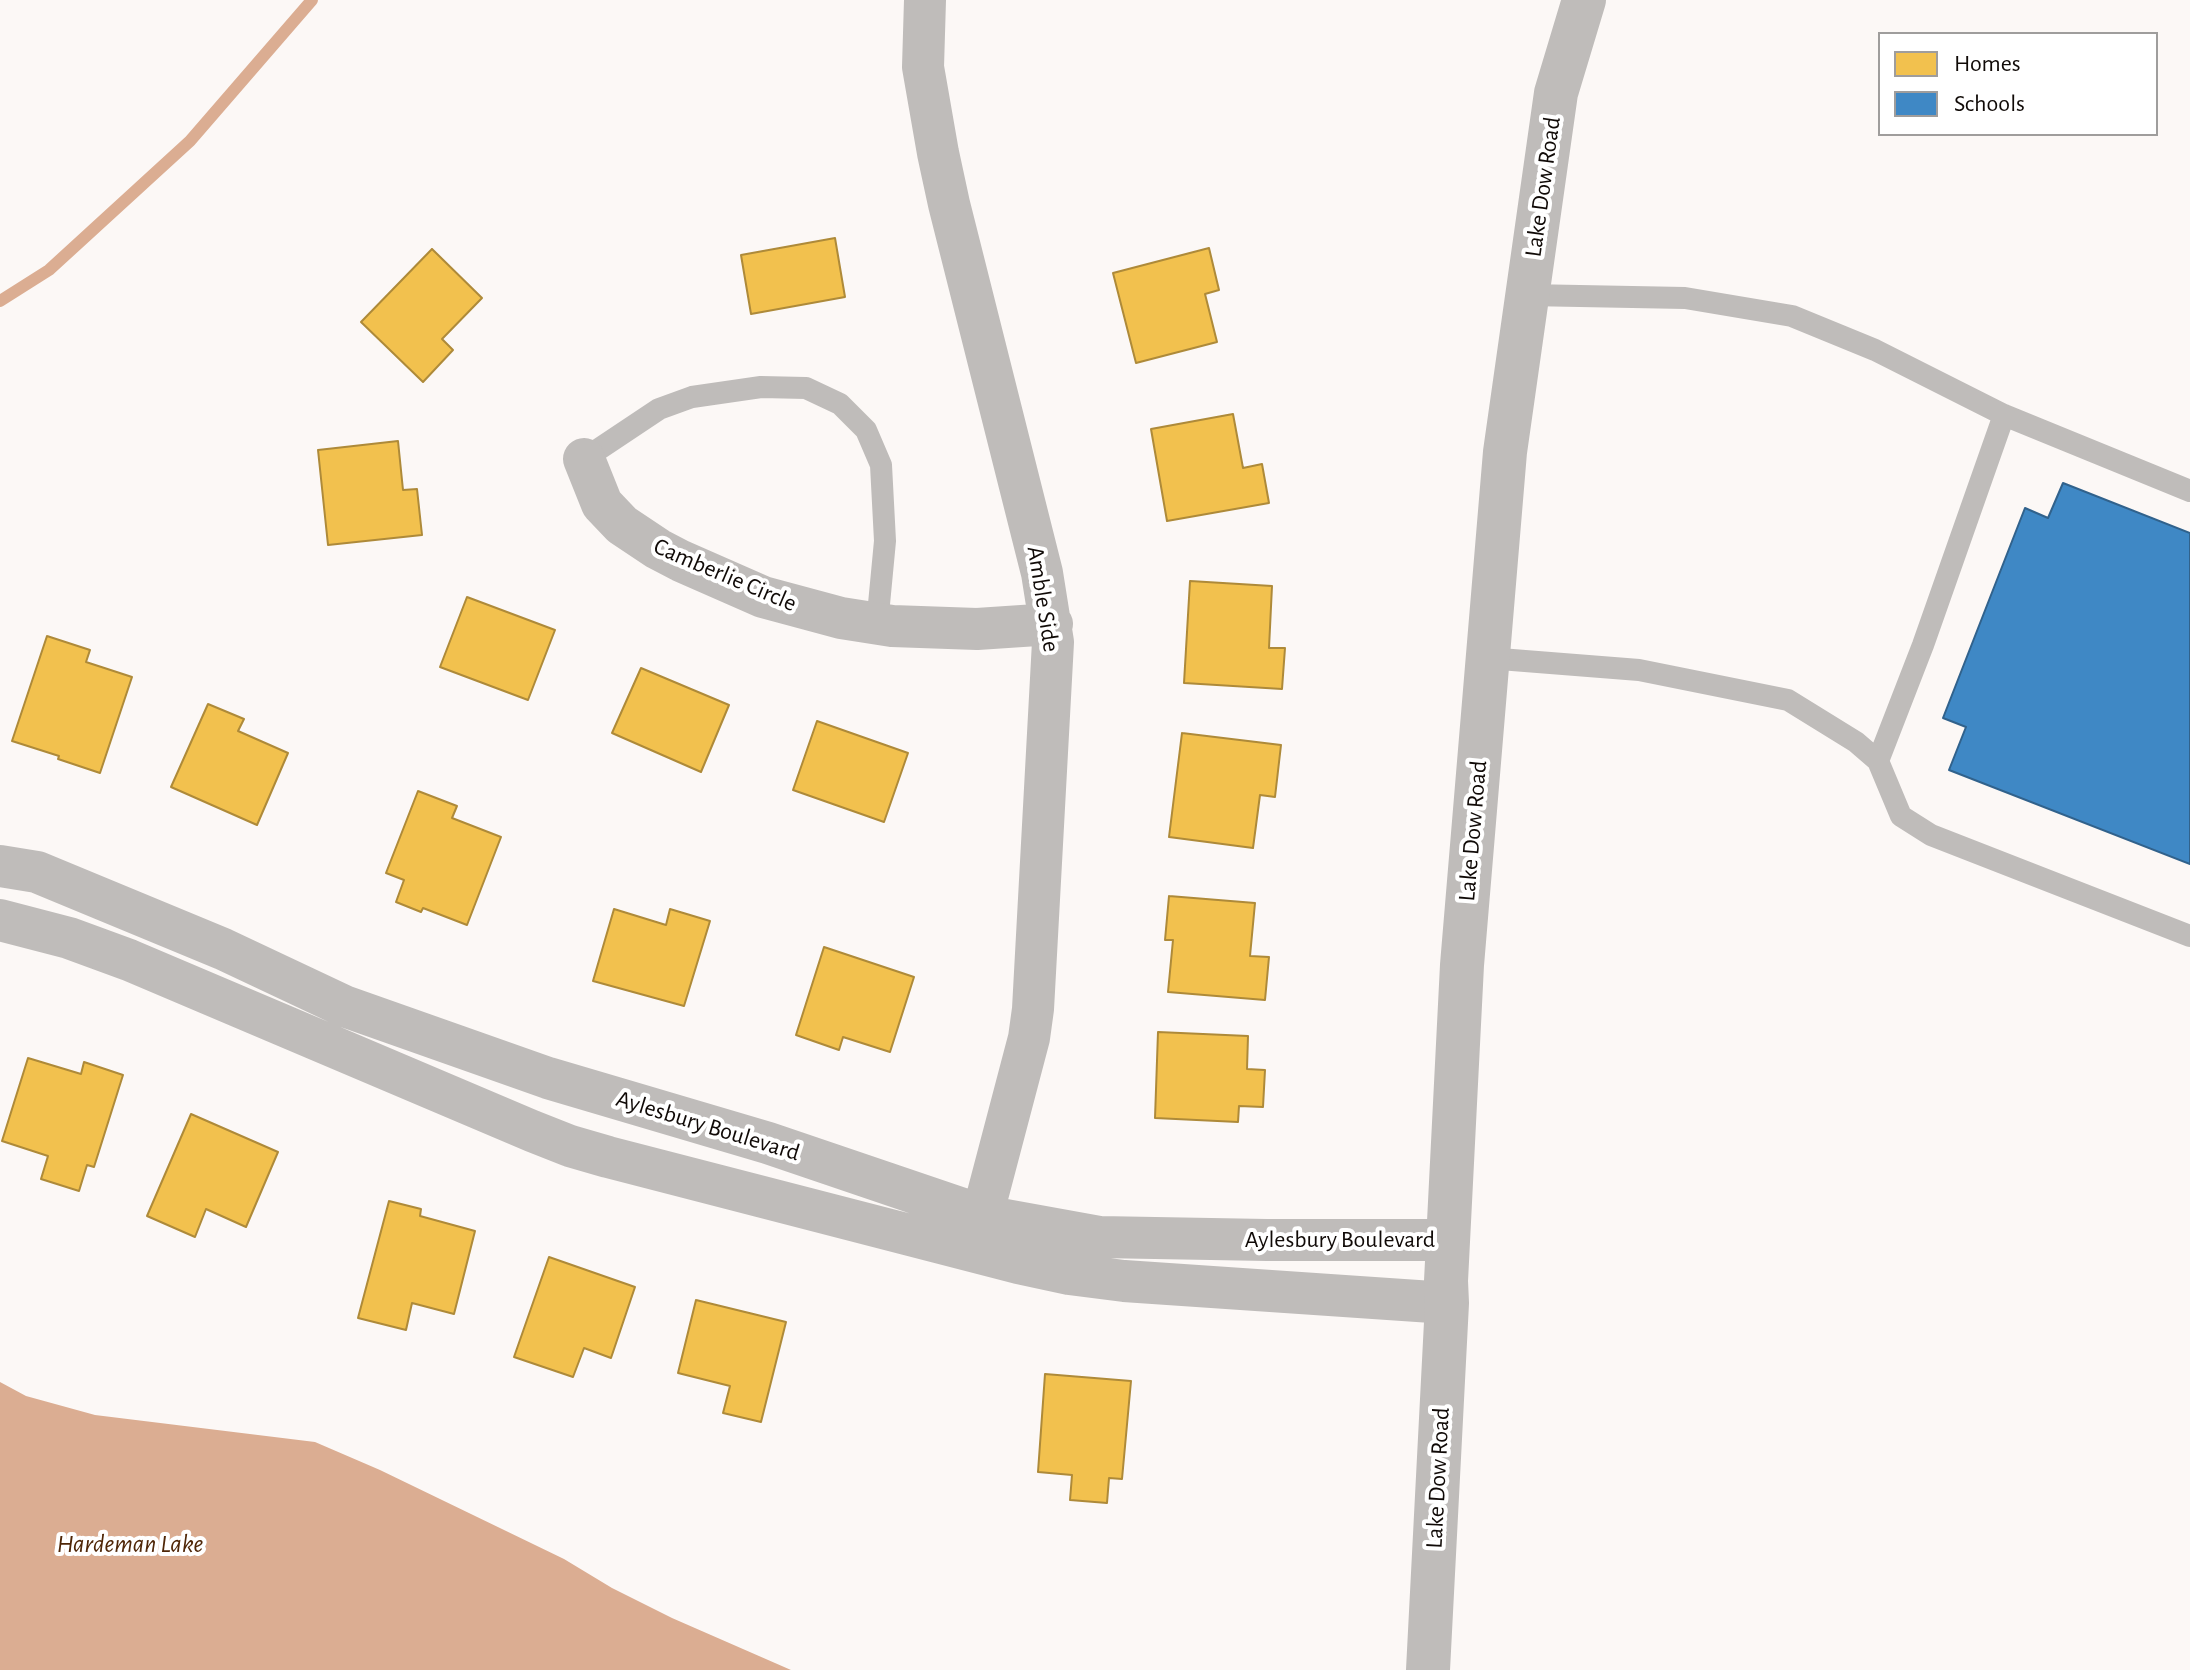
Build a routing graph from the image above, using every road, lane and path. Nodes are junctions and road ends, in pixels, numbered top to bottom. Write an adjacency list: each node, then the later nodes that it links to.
1 (925, 0): 7 (street, Amble Side)
2 (1584, 0): 3 (street, Lake Dow Road)
3 (1527, 295): 4 (lane); 9 (street, Lake Dow Road)
4 (2004, 415): 6 (lane); 10 (lane)
5 (584, 459): 8 (street, Camberlie Circle); 8 (lane)
6 (2190, 491)
7 (1052, 624): 8 (street, Camberlie Circle); 14 (street, Amble Side)
8 (877, 625)
9 (1487, 658): 10 (lane); 15 (street, Lake Dow Road)
10 (1878, 761): 13 (lane)
11 (0, 866): 14 (street, Aylesbury Boulevard)
12 (0, 920): 14 (street, Aylesbury Boulevard)
13 (2190, 936)
14 (978, 1234): 15 (street, Aylesbury Boulevard); 16 (street, Aylesbury Boulevard)
15 (1448, 1240): 16 (street, Lake Dow Road)
16 (1447, 1303): 17 (street, Lake Dow Road)
17 (1428, 1670)

